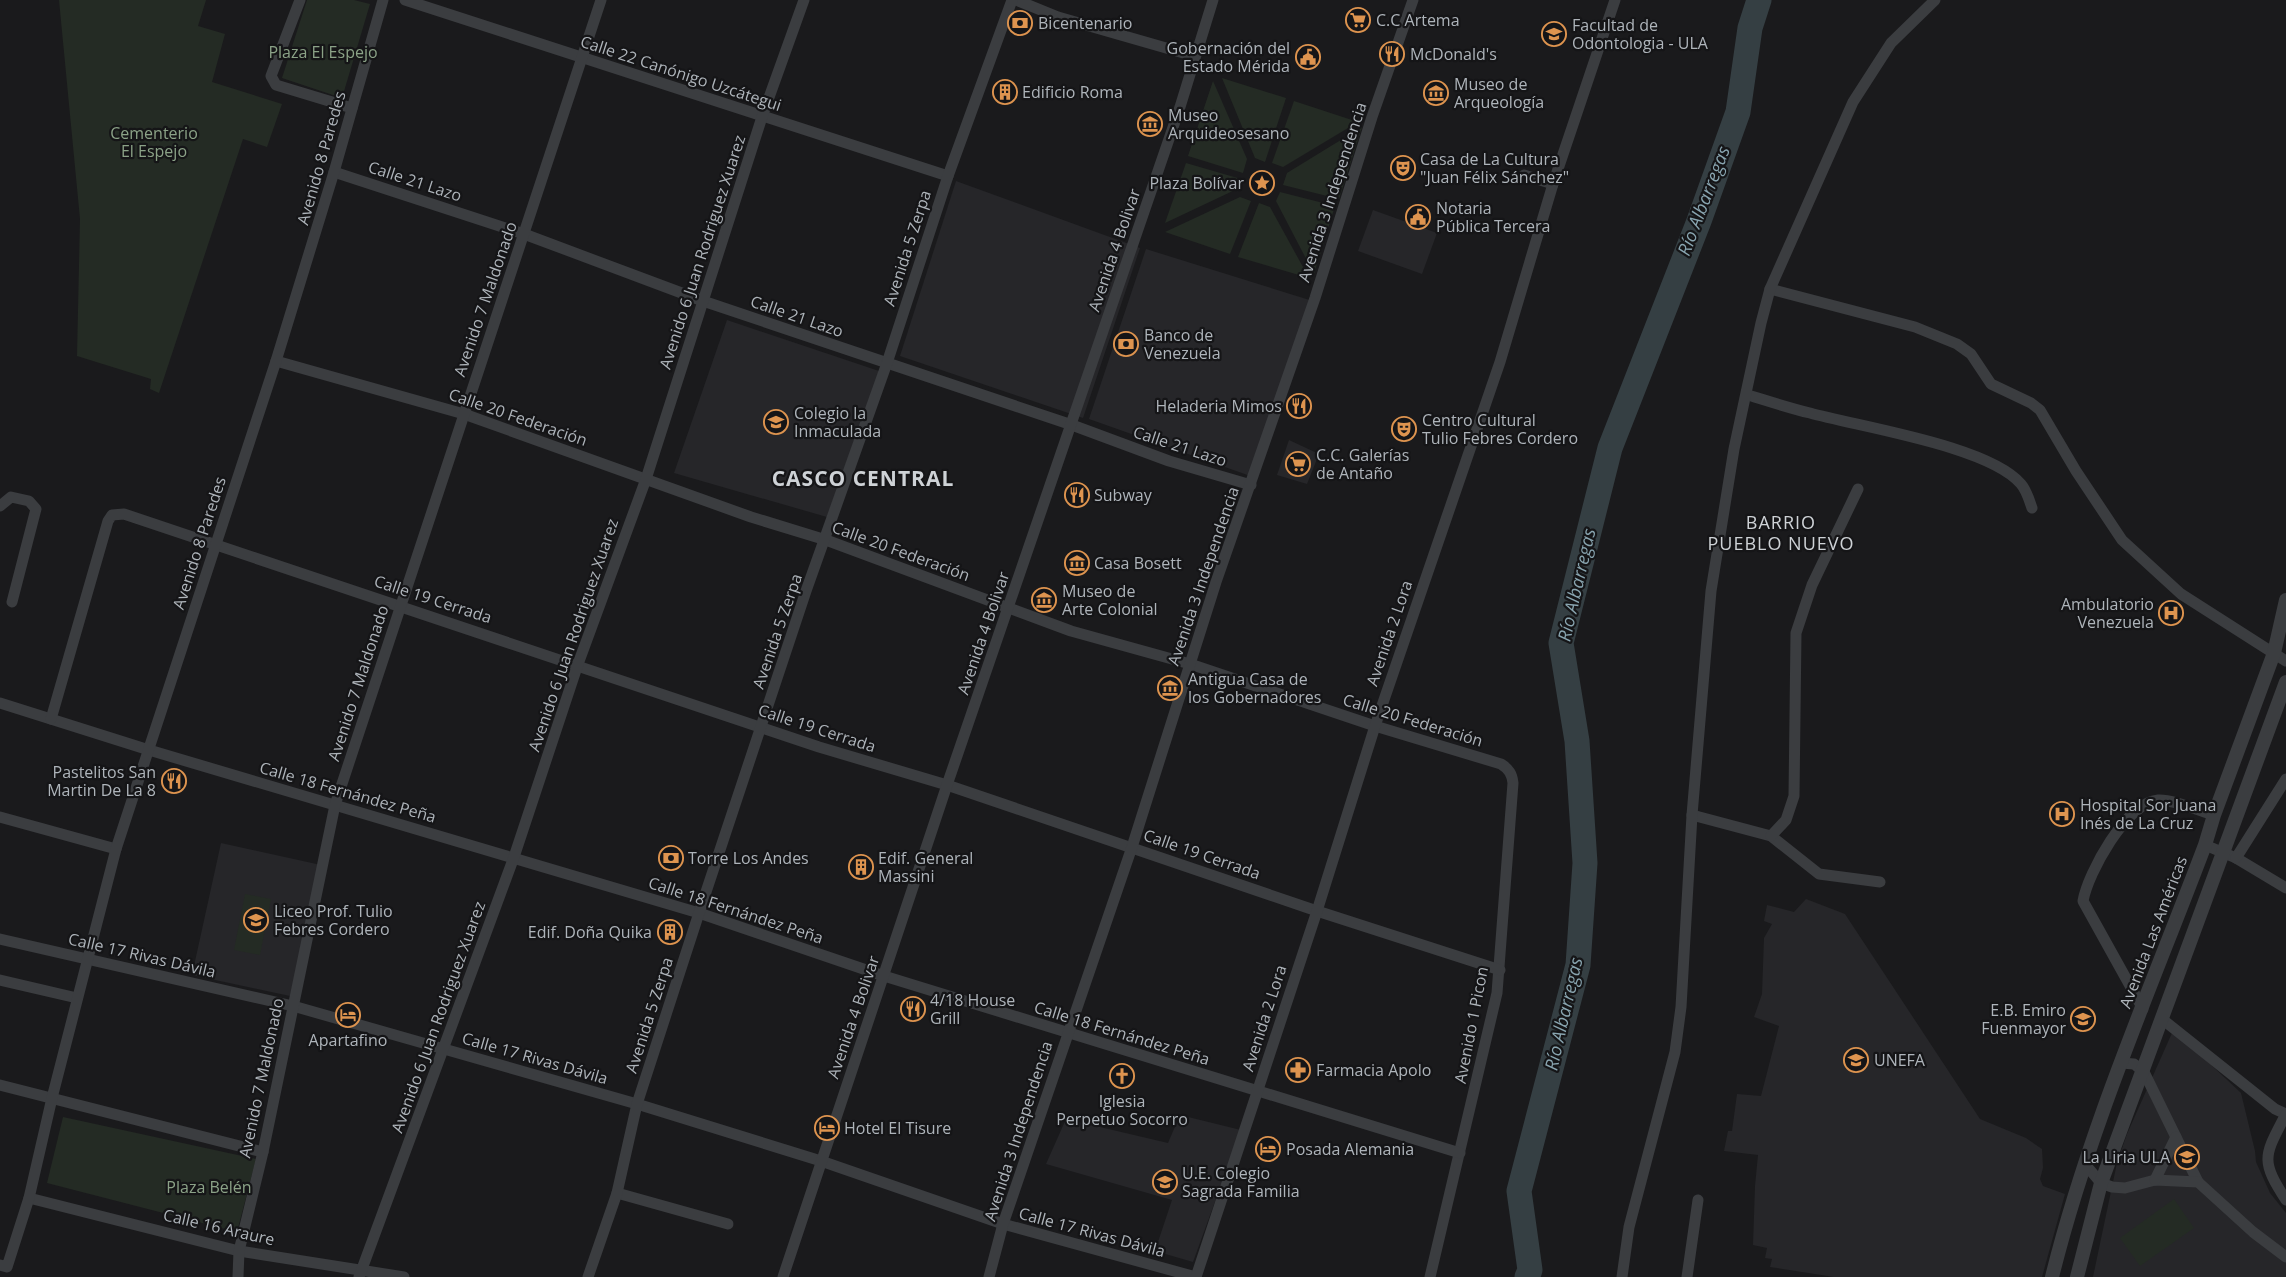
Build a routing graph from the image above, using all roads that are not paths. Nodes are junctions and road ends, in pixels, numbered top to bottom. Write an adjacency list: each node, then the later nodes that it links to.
1 (300, 0): 13 (street)
2 (383, 0): 13 (street, Avenido 8 Paredes)
3 (405, 0): 12 (street, Calle 22 Canónigo Uzcátegui)
4 (601, 0): 12 (street, Avenido 7 Maldonado)
5 (804, 0): 14 (street, Avenido 6 Juan Rodriguez Xuarez)
6 (1014, 0): 11 (street); 17 (street, Avenida 5 Zerpa)
7 (1213, 0): 11 (street, Avenida 4 Bolivar)
8 (1412, 0): 28 (street, Avenida 3 Independencia)
9 (1614, 0): 18 (street, Avenida 2 Lora)
10 (1935, 0): 20 (street)
11 (1194, 56): 26 (street, Avenida 4 Bolivar)
12 (581, 58): 14 (street, Calle 22 Canónigo Uzcátegui); 19 (street, Avenido 7 Maldonado)
13 (352, 108): 15 (street, Avenido 8 Paredes)
14 (762, 117): 17 (street, Calle 22 Canónigo Uzcátegui); 21 (street, Avenido 6 Juan Rodriguez Xuarez)
15 (334, 172): 19 (street, Calle 21 Lazo); 22 (street, Avenido 8 Paredes)
16 (1524, 175): 18 (street)
17 (948, 176): 23 (street, Avenida 5 Zerpa)
18 (1552, 184): 44 (street, Avenida 2 Lora)
19 (524, 234): 21 (street, Calle 21 Lazo); 25 (street, Avenido 7 Maldonado)
20 (1770, 289): 24 (street); 38 (street)
21 (703, 301): 23 (street, Calle 21 Lazo); 27 (street, Avenido 6 Juan Rodriguez Xuarez)
22 (276, 361): 25 (street, Calle 20 Federación); 33 (street, Avenido 8 Paredes)
23 (887, 363): 26 (street, Calle 21 Lazo); 32 (street, Avenida 5 Zerpa)
24 (1748, 395): 31 (street); 51 (street)
25 (464, 414): 27 (street, Calle 20 Federación); 36 (street, Avenido 7 Maldonado)
26 (1072, 425): 28 (street, Calle 21 Lazo); 37 (street, Avenida 4 Bolivar)
27 (646, 479): 32 (street, Calle 20 Federación); 39 (street, Avenido 6 Juan Rodriguez Xuarez)
28 (1251, 485): 40 (street, Avenida 3 Independencia)
29 (1858, 489): 54 (street)
30 (0, 506): 35 (street)
31 (2032, 508)
32 (826, 540): 37 (street, Calle 20 Federación); 45 (street, Avenida 5 Zerpa)
33 (216, 545): 36 (street, Calle 19 Cerrada); 43 (street, Calle 19 Cerrada); 46 (street, Avenido 8 Paredes)
34 (2286, 600): 38 (street, Avenida Las Américas)
35 (12, 602)
36 (401, 605): 39 (street, Calle 19 Cerrada); 50 (street, Avenido 7 Maldonado)
37 (1008, 608): 40 (street, Calle 20 Federación); 49 (street, Avenida 4 Bolivar)
38 (2280, 657): 52 (street, Avenida Las Américas)
39 (578, 664): 45 (street, Calle 19 Cerrada); 59 (street, Avenido 6 Juan Rodriguez Xuarez)
40 (1190, 664): 44 (street, Calle 20 Federación); 56 (street, Avenida 3 Independencia)
41 (2286, 682): 58 (street)
42 (0, 703): 43 (street, Calle 18 Fernández Peña)
43 (51, 719): 46 (street, Calle 18 Fernández Peña)
44 (1375, 726): 47 (street, Calle 20 Federación); 63 (street, Avenida 2 Lora)
45 (761, 727): 49 (street, Calle 19 Cerrada); 64 (street, Avenida 5 Zerpa)
46 (149, 750): 50 (street, Calle 18 Fernández Peña); 57 (street, Avenido 8 Paredes)
47 (1512, 775): 67 (street, Avenido 1 Picon)
48 (2286, 780): 60 (street)
49 (947, 785): 56 (street, Calle 19 Cerrada); 68 (street, Avenida 4 Bolivar)
50 (335, 805): 59 (street, Calle 18 Fernández Peña); 71 (street, Avenido 7 Maldonado)
51 (1692, 815): 54 (street); 108 (street)
52 (2214, 815): 55 (street, Avenida Las Américas); 72 (street)
53 (0, 817): 57 (street)
54 (1771, 836): 61 (street)
55 (2205, 845): 58 (street); 72 (street, Avenida Las Américas)
56 (1132, 847): 63 (street, Calle 19 Cerrada); 74 (street, Avenida 3 Independencia)
57 (116, 849): 66 (street, Avenido 8 Paredes)
58 (2222, 852): 60 (street); 73 (street)
59 (514, 857): 64 (street, Calle 18 Fernández Peña); 75 (street, Avenido 6 Juan Rodriguez Xuarez)
60 (2236, 858): 62 (street)
61 (1880, 882)
62 (2286, 888)
63 (1317, 911): 67 (street, Calle 19 Cerrada); 79 (street, Avenida 2 Lora)
64 (699, 913): 68 (street, Calle 18 Fernández Peña); 81 (street, Avenida 5 Zerpa)
65 (0, 939): 66 (street, Calle 17 Rivas Dávila)
66 (86, 959): 70 (street, Avenido 8 Paredes); 71 (street, Calle 17 Rivas Dávila)
67 (1500, 970): 85 (street, Avenido 1 Picon)
68 (884, 976): 74 (street, Calle 18 Fernández Peña); 86 (street, Avenida 4 Bolivar)
69 (0, 980): 70 (street)
70 (77, 998): 80 (street, Avenido 8 Paredes)
71 (293, 1006): 75 (street, Calle 17 Rivas Dávila); 84 (street, Avenido 7 Maldonado)
72 (2143, 1009): 76 (street, Avenida Las Américas)
73 (2162, 1019): 77 (street); 82 (street)
74 (1067, 1034): 79 (street, Calle 18 Fernández Peña); 96 (street, Avenida 3 Independencia)
75 (444, 1049): 81 (street, Calle 17 Rivas Dávila); 100 (street, Avenido 6 Juan Rodriguez Xuarez)
76 (2121, 1063): 77 (street); 87 (street, Avenida Las Américas)
77 (2144, 1072): 83 (street); 90 (street)
78 (0, 1085): 80 (street)
79 (1257, 1092): 85 (street, Calle 18 Fernández Peña); 106 (street, Avenida 2 Lora)
80 (52, 1098): 84 (street); 92 (street, Avenido 8 Paredes)
81 (637, 1104): 86 (street, Calle 17 Rivas Dávila); 91 (street, Avenida 5 Zerpa)
82 (2286, 1114): 94 (street)
83 (2176, 1138): 88 (street); 89 (street)
84 (263, 1152): 97 (street, Avenido 7 Maldonado)
85 (1460, 1153): 107 (street, Avenido 1 Picon)
86 (821, 1161): 96 (street, Calle 17 Rivas Dávila); 104 (street, Avenida 4 Bolivar)
87 (2084, 1163): 90 (street); 110 (street, Avenida Las Américas)
88 (2155, 1180): 89 (street); 90 (street)
89 (2198, 1182): 98 (street)
90 (2101, 1183): 111 (street)
91 (617, 1194): 95 (street); 103 (street, Avenida 5 Zerpa)
92 (29, 1198): 97 (street, Calle 16 Araure); 99 (street, Avenido 8 Paredes)
93 (1698, 1200): 109 (street)
94 (2286, 1200)
95 (728, 1224)
96 (1003, 1224): 105 (street, Avenida 3 Independencia); 106 (street, Calle 17 Rivas Dávila)
97 (239, 1251): 100 (street, Calle 16 Araure); 101 (street, Avenido 7 Maldonado)
98 (2286, 1257)
99 (0, 1266)
100 (360, 1273): 102 (street, Calle 16 Araure)
101 (238, 1277)
102 (404, 1277)
103 (588, 1277)
104 (783, 1277)
105 (989, 1277)
106 (1196, 1277)
107 (1430, 1277)
108 (1622, 1277)
109 (1687, 1277)
110 (2052, 1277)
111 (2077, 1277)

